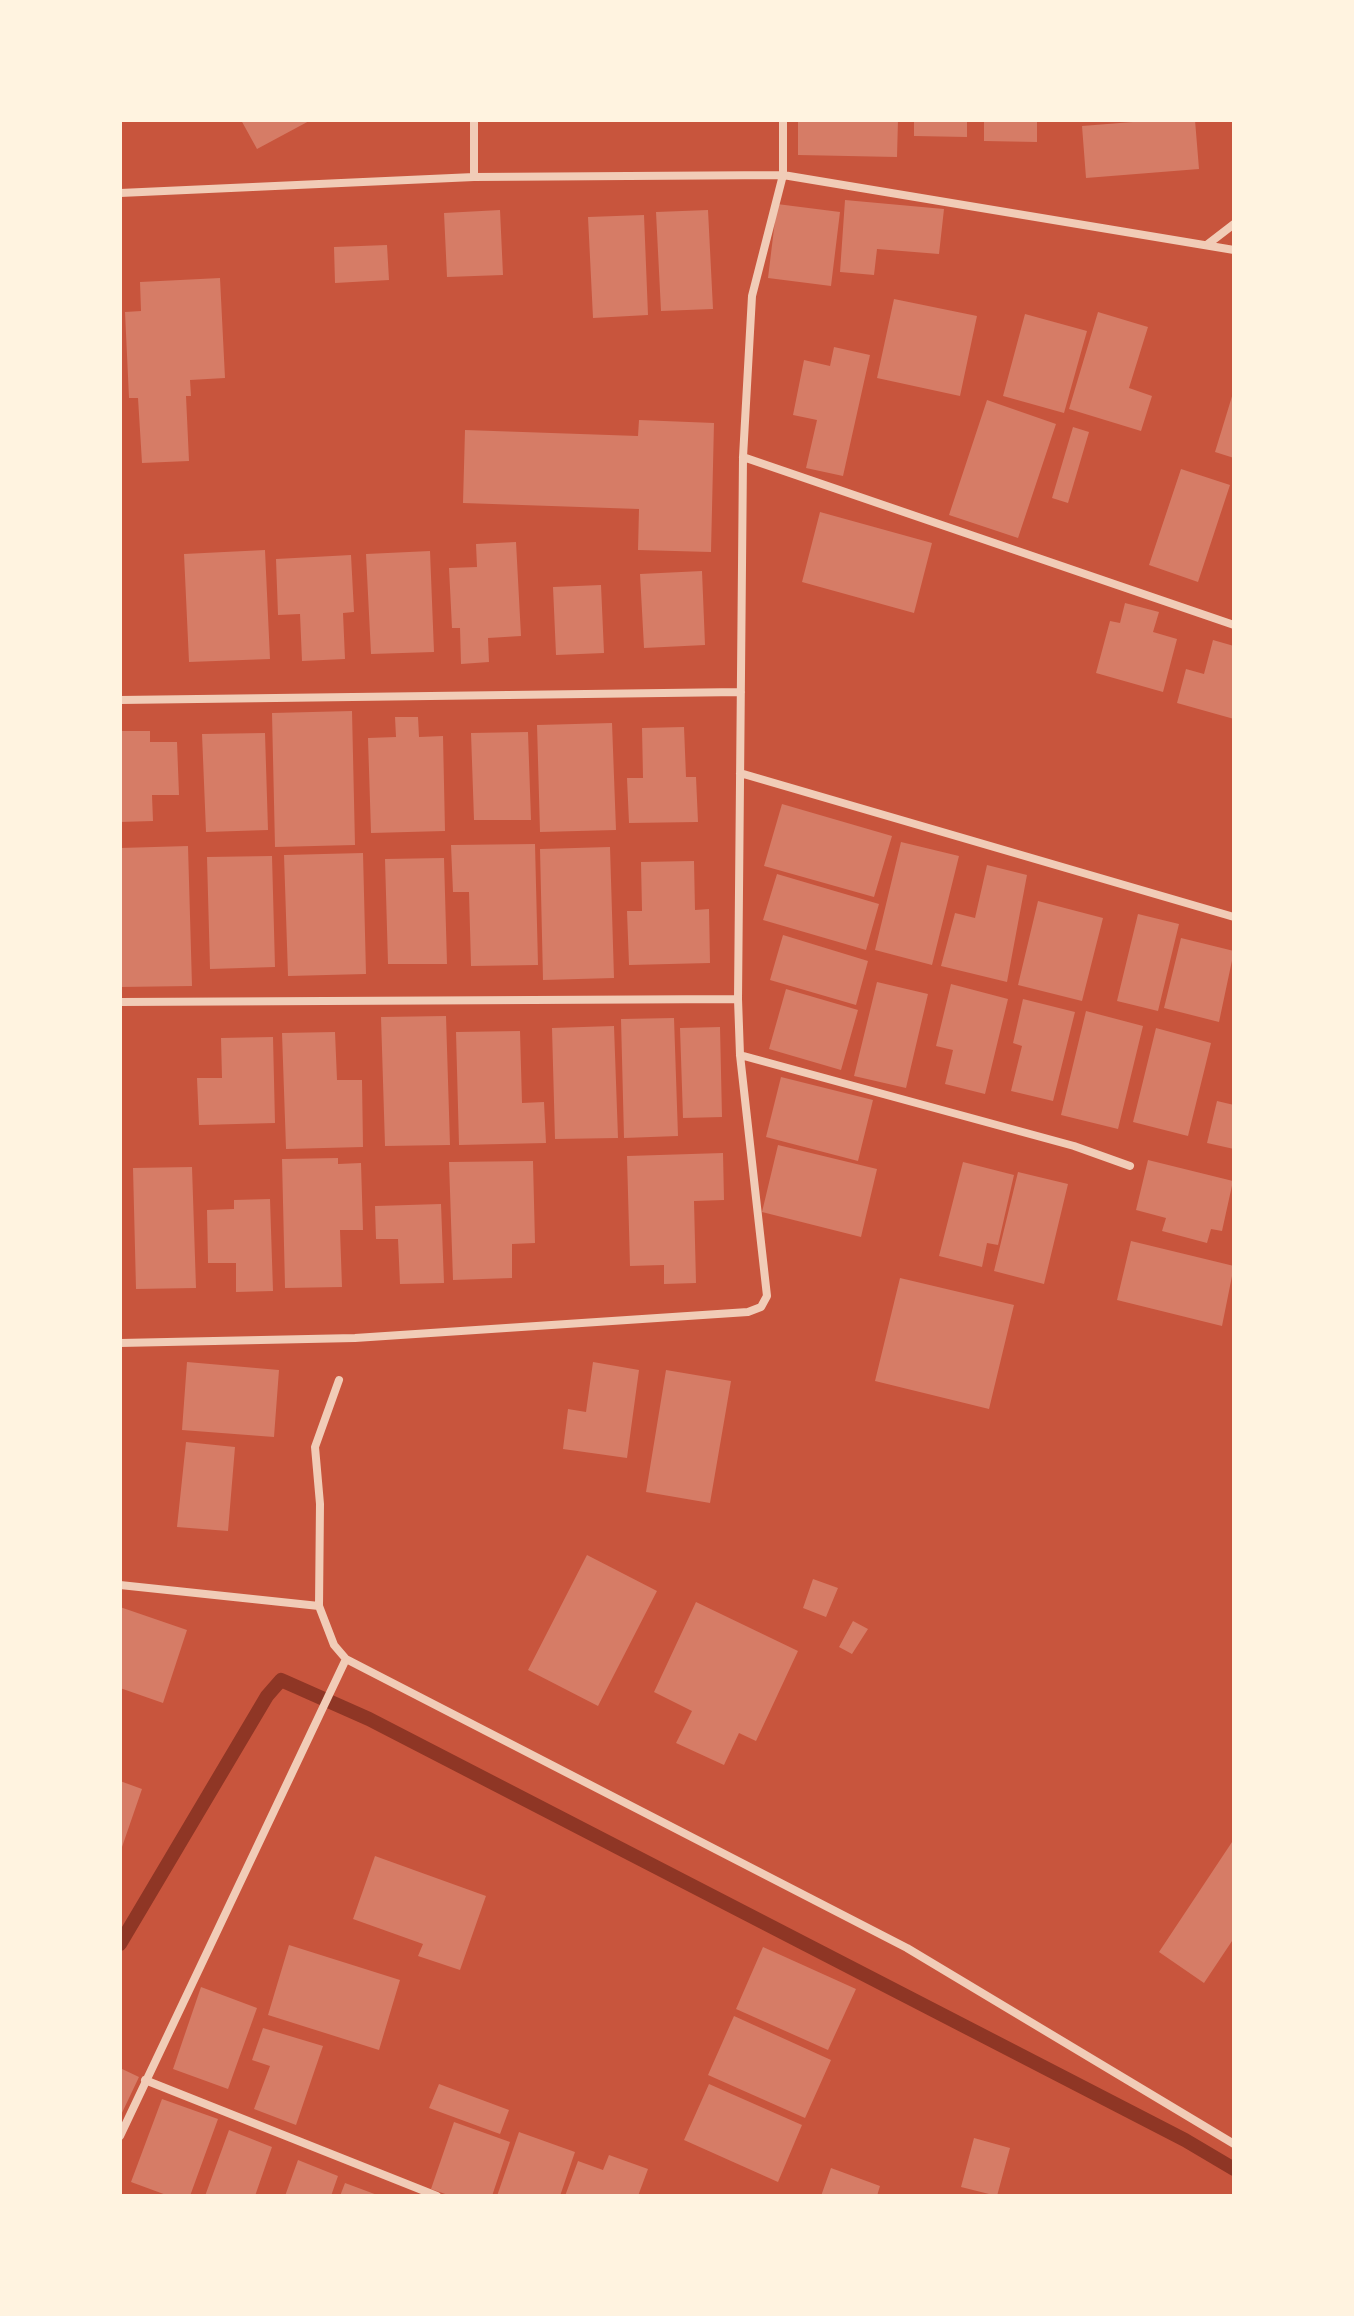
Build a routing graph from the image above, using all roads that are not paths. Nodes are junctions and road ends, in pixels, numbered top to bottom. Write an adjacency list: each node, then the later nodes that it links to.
1 (474, 120): 4 (street)
2 (783, 120): 3 (street)
3 (783, 175): 4 (street); 7 (street); 9 (street)
4 (474, 177): 5 (street)
5 (120, 193)
6 (1234, 224): 7 (street)
7 (1213, 244): 8 (street)
8 (1234, 250)
9 (743, 457): 10 (street); 11 (street)
10 (1234, 625)
11 (741, 692): 12 (street); 13 (street)
12 (120, 700)
13 (740, 773): 14 (street); 15 (street)
14 (1234, 917)
15 (738, 999): 16 (street); 17 (street)
16 (120, 1002)
17 (740, 1055): 18 (street); 19 (street)
18 (1130, 1166)
19 (120, 1343)
20 (339, 1380): 22 (street)
21 (120, 1585): 22 (street)
22 (319, 1606): 23 (street)
23 (346, 1659): 24 (street); 26 (street)
24 (145, 2080): 25 (street); 27 (street)
25 (120, 2136)
26 (1234, 2144)
27 (437, 2196)

